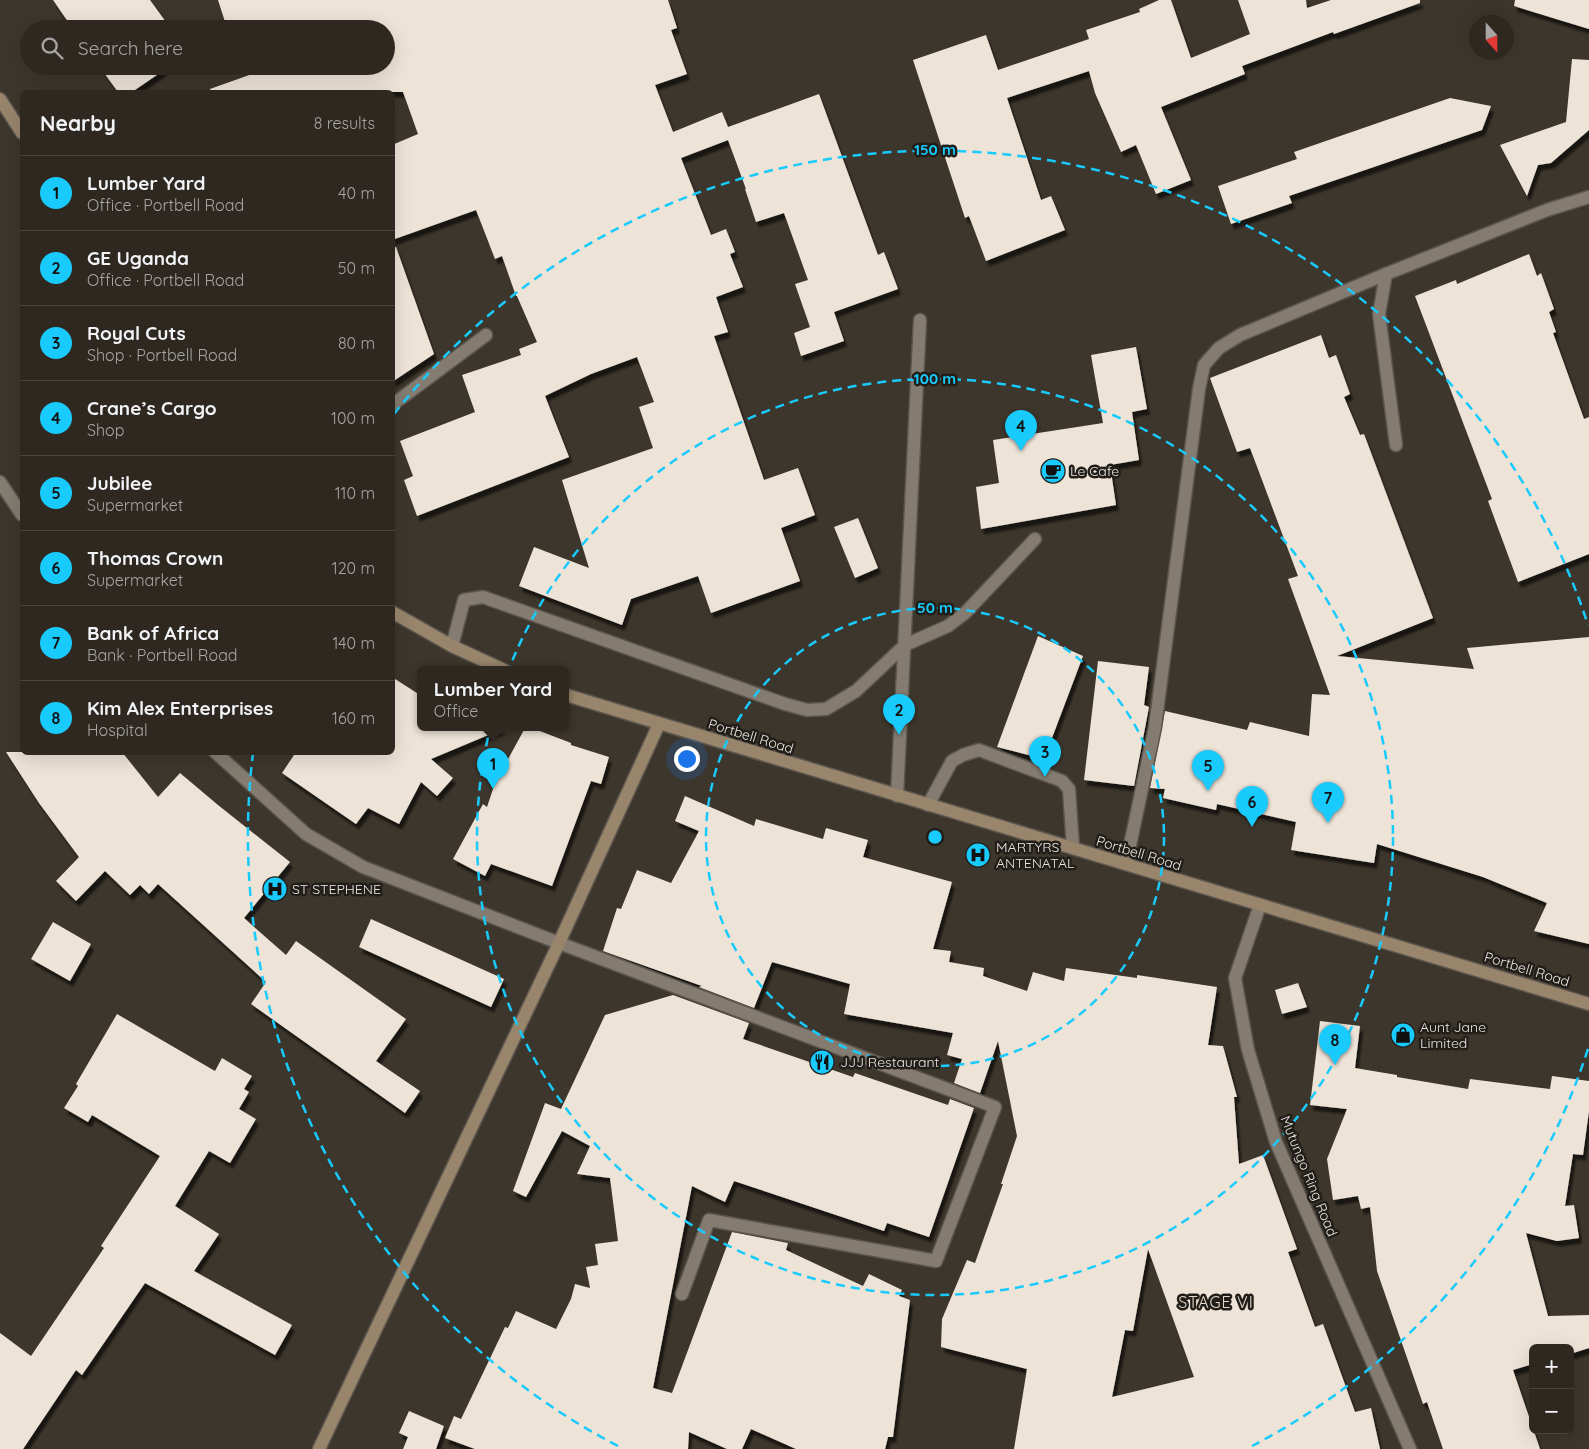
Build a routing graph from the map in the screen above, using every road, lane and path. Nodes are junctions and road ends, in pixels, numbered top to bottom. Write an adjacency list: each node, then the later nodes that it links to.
1 (0, 99): 2 (main road)
2 (20, 130)
3 (1589, 197): 4 (street)
4 (1386, 274): 8 (street); 22 (street)
5 (920, 320): 13 (street)
6 (486, 335): 7 (street)
7 (395, 403)
8 (1396, 445)
9 (0, 482): 10 (street)
10 (20, 512)
11 (1035, 539): 13 (street)
12 (395, 614): 14 (main road)
13 (905, 645): 14 (street); 19 (street)
14 (452, 646): 15 (main road)
15 (495, 666)
16 (569, 696): 17 (main road, Portbell Road)
17 (659, 724): 19 (main road, Portbell Road); 24 (main road)
18 (218, 755): 24 (street)
19 (898, 796): 20 (main road, Portbell Road)
20 (928, 805): 21 (main road, Portbell Road); 21 (street)
21 (1073, 848): 22 (main road, Portbell Road)
22 (1126, 864): 23 (main road, Portbell Road)
23 (1260, 905): 25 (main road, Portbell Road); 28 (street, Mutungo Ring Road)
24 (559, 944): 26 (street); 27 (main road)
25 (1589, 1004)
26 (682, 1294)
27 (319, 1449)
28 (1410, 1449)

